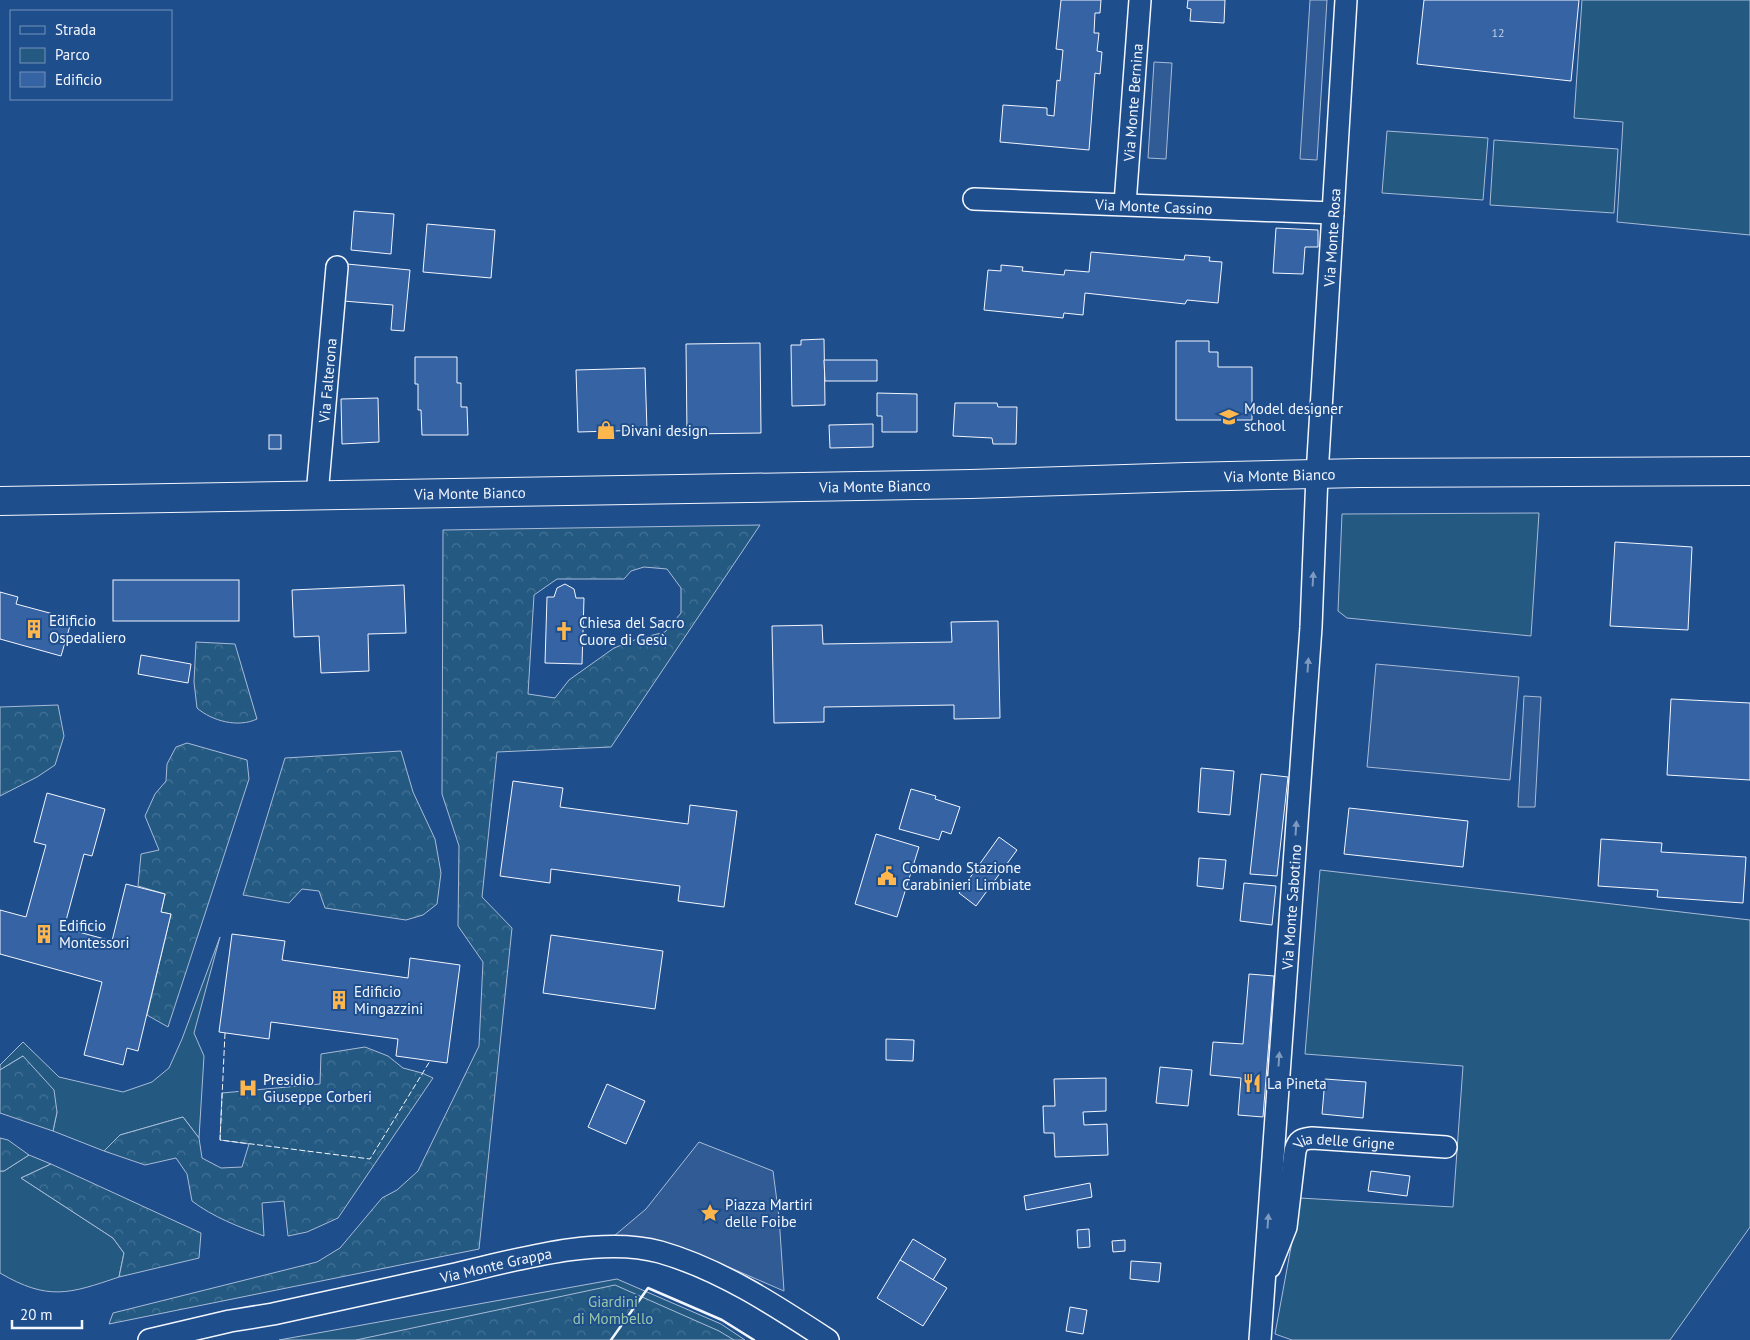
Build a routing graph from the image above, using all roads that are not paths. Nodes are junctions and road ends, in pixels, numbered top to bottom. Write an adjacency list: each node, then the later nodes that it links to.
1 (1140, 0): 4 (street, Via Monte Bernina)
2 (1346, 0): 5 (street, Via Monte Rosa)
3 (974, 199): 4 (street, Via Monte Cassino)
4 (1125, 204): 5 (street, Via Monte Cassino)
5 (1333, 213): 8 (street, Via Monte Rosa)
6 (338, 267): 9 (street, Via Falterona)
7 (1750, 472): 8 (main road, Via Monte Bianco)
8 (1317, 475): 9 (main road, Via Monte Bianco); 12 (street, Via Monte Sabotino, one-way to 8)
9 (318, 495): 10 (main road, Via Monte Bianco)
10 (0, 501)
11 (1446, 1147): 12 (street, Via delle Grigne)
12 (1263, 1283): 15 (street, Via Monte Sabotino)
13 (149, 1340): 14 (street, Via Monte Grappa)
14 (828, 1340)
15 (1260, 1340)

